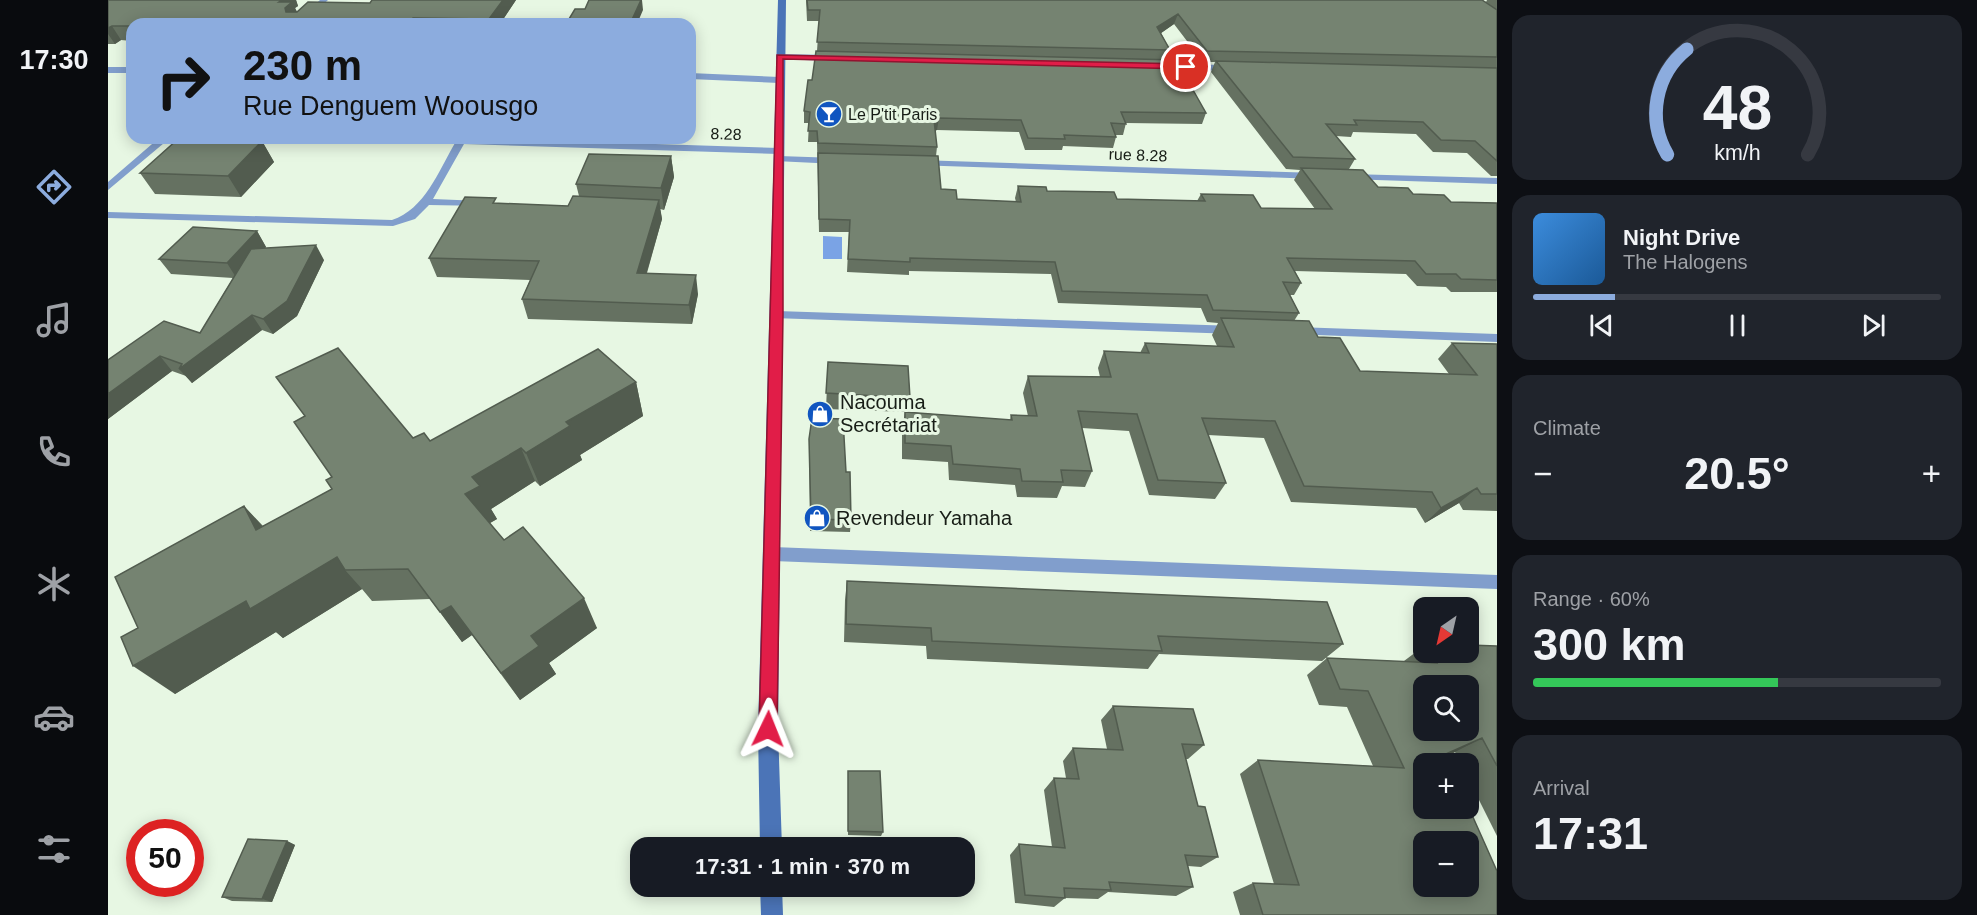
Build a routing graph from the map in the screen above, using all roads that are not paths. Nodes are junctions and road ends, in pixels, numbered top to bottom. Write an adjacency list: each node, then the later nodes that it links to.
1 (324, 0): 3 (street)
2 (782, 0): 4 (main road)
3 (304, 18)
4 (779, 57): 5 (street); 11 (main road)
5 (839, 58)
6 (1150, 66): 7 (street)
7 (1246, 68)
8 (108, 70): 9 (street)
9 (126, 70)
10 (696, 76): 11 (street)
11 (779, 80): 15 (main road)
12 (158, 144): 21 (street)
13 (459, 144): 22 (street)
14 (601, 144): 15 (street, 8.28)
15 (779, 155): 16 (street); 25 (main road)
16 (851, 161)
17 (910, 163): 18 (street, rue 8.28)
18 (1329, 176)
19 (1341, 176): 20 (street)
20 (1497, 181)
21 (108, 187)
22 (426, 202): 23 (street); 24 (street)
23 (497, 205)
24 (108, 215)
25 (777, 315): 26 (street); 29 (main road)
26 (1245, 330)
27 (1281, 331): 28 (street)
28 (1497, 338)
29 (773, 554): 30 (street); 31 (main road)
30 (1497, 582)
31 (771, 837)
32 (771, 897): 33 (main road)
33 (772, 915)

